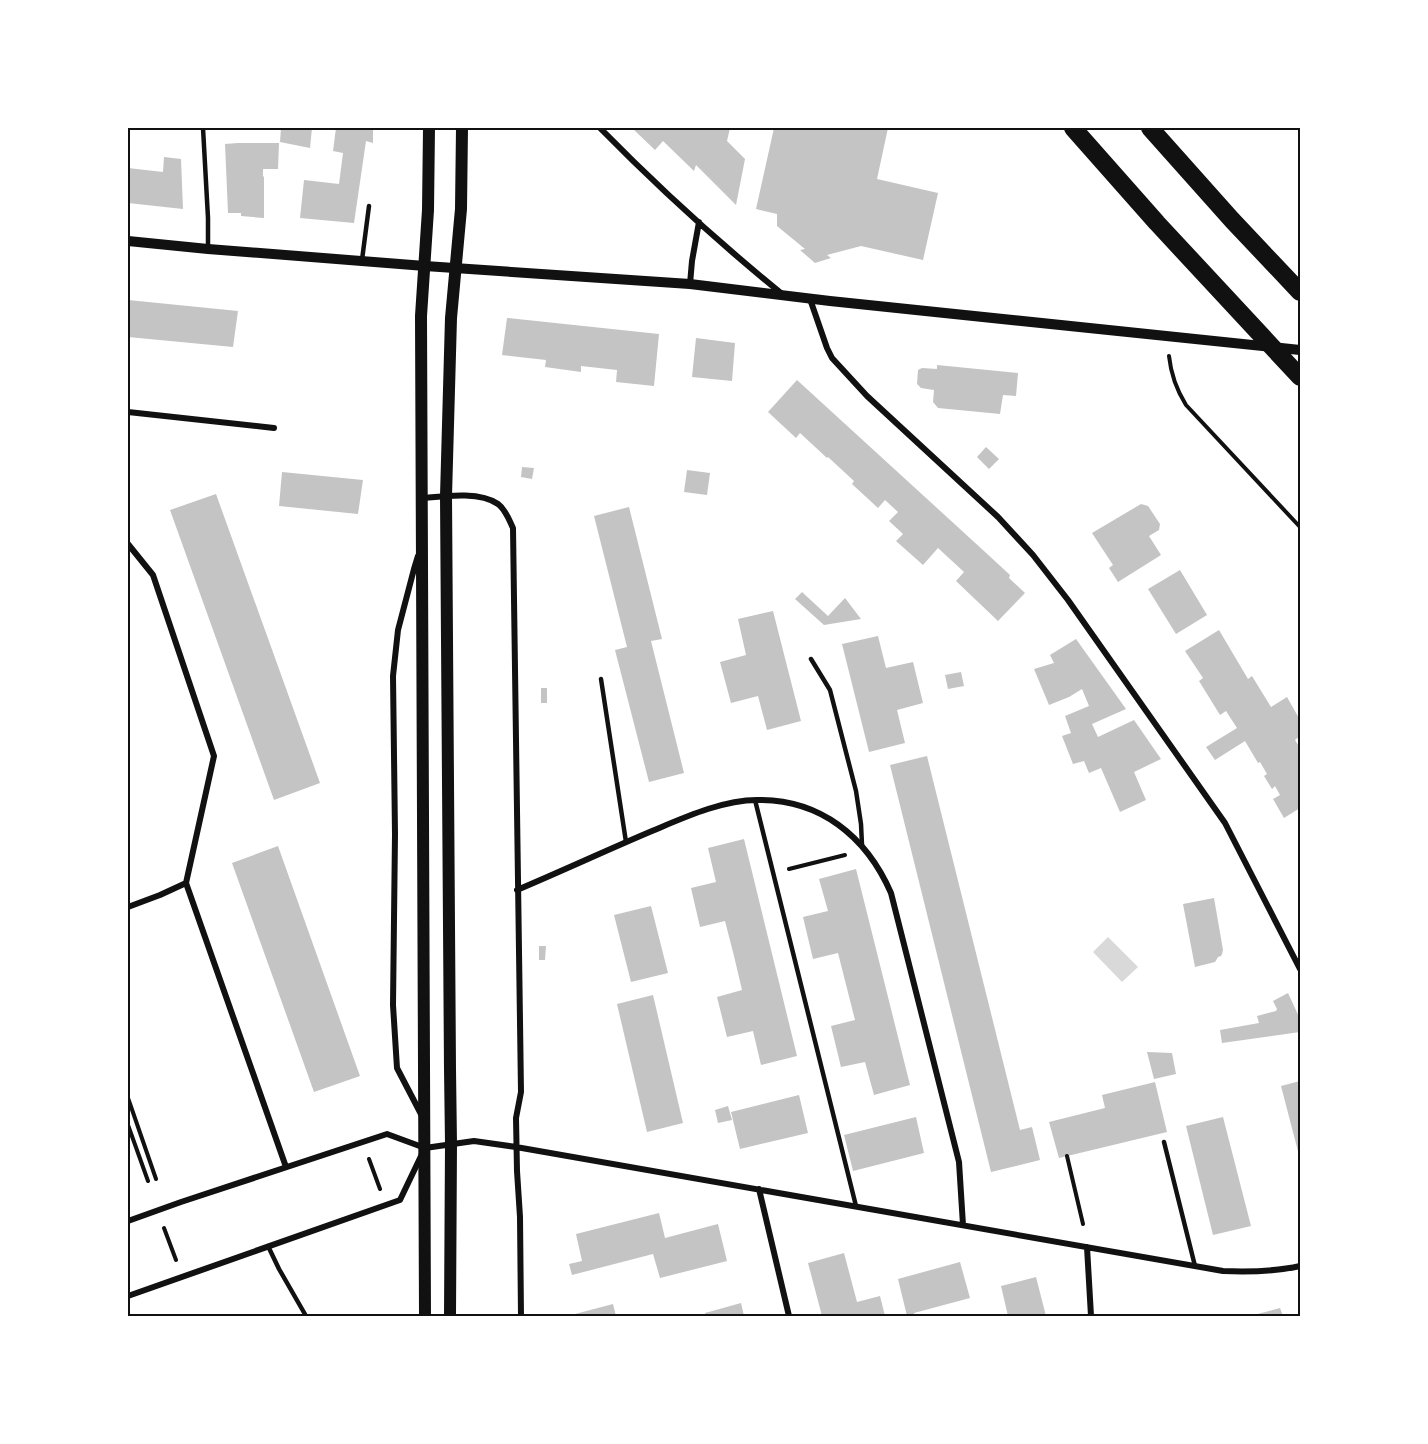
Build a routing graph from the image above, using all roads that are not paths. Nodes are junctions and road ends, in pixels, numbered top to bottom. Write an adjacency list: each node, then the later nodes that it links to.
1 (203, 128): 10 (lane)
2 (429, 128): 12 (main road)
3 (462, 128): 13 (main road)
4 (600, 128): 8 (street)
5 (1073, 128): 19 (highway)
6 (1150, 128): 15 (highway)
7 (369, 206): 11 (lane)
8 (699, 222): 14 (street); 16 (street)
9 (128, 241): 10 (street)
10 (208, 249): 11 (street)
11 (362, 261): 12 (street)
12 (425, 266): 13 (street); 23 (main road)
13 (456, 268): 14 (street); 22 (main road)
14 (690, 284): 16 (street)
15 (1300, 292)
16 (783, 295): 17 (street)
17 (810, 298): 18 (street); 34 (street)
18 (1300, 350)
19 (1300, 376)
20 (128, 412): 21 (street)
21 (274, 428)
22 (446, 496): 23 (street); 32 (street); 37 (main road)
23 (423, 498): 25 (main road)
24 (128, 544): 31 (street)
25 (423, 544): 35 (main road); 35 (street)
26 (811, 659): 30 (lane)
27 (601, 679): 29 (lane)
28 (755, 800): 29 (street); 30 (street); 42 (lane)
29 (627, 842): 32 (street)
30 (862, 845): 44 (street)
31 (186, 883): 33 (street); 40 (street)
32 (518, 890): 38 (street)
33 (128, 907)
34 (1300, 969)
35 (424, 1120): 39 (main road)
36 (1164, 1142): 47 (lane)
37 (452, 1144): 38 (street); 39 (street); 52 (main road)
38 (516, 1147): 41 (street); 53 (street)
39 (425, 1148): 40 (street); 45 (street); 51 (main road)
40 (286, 1167): 43 (street)
41 (759, 1189): 42 (street); 54 (street)
42 (856, 1206): 44 (street)
43 (128, 1221)
44 (963, 1225): 46 (street)
45 (268, 1246): 49 (street); 50 (lane)
46 (1087, 1247): 47 (street); 55 (street)
47 (1194, 1266): 48 (street)
48 (1300, 1266)
49 (128, 1296)
50 (306, 1317)
51 (425, 1317)
52 (450, 1317)
53 (521, 1317)
54 (789, 1317)
55 (1091, 1317)

